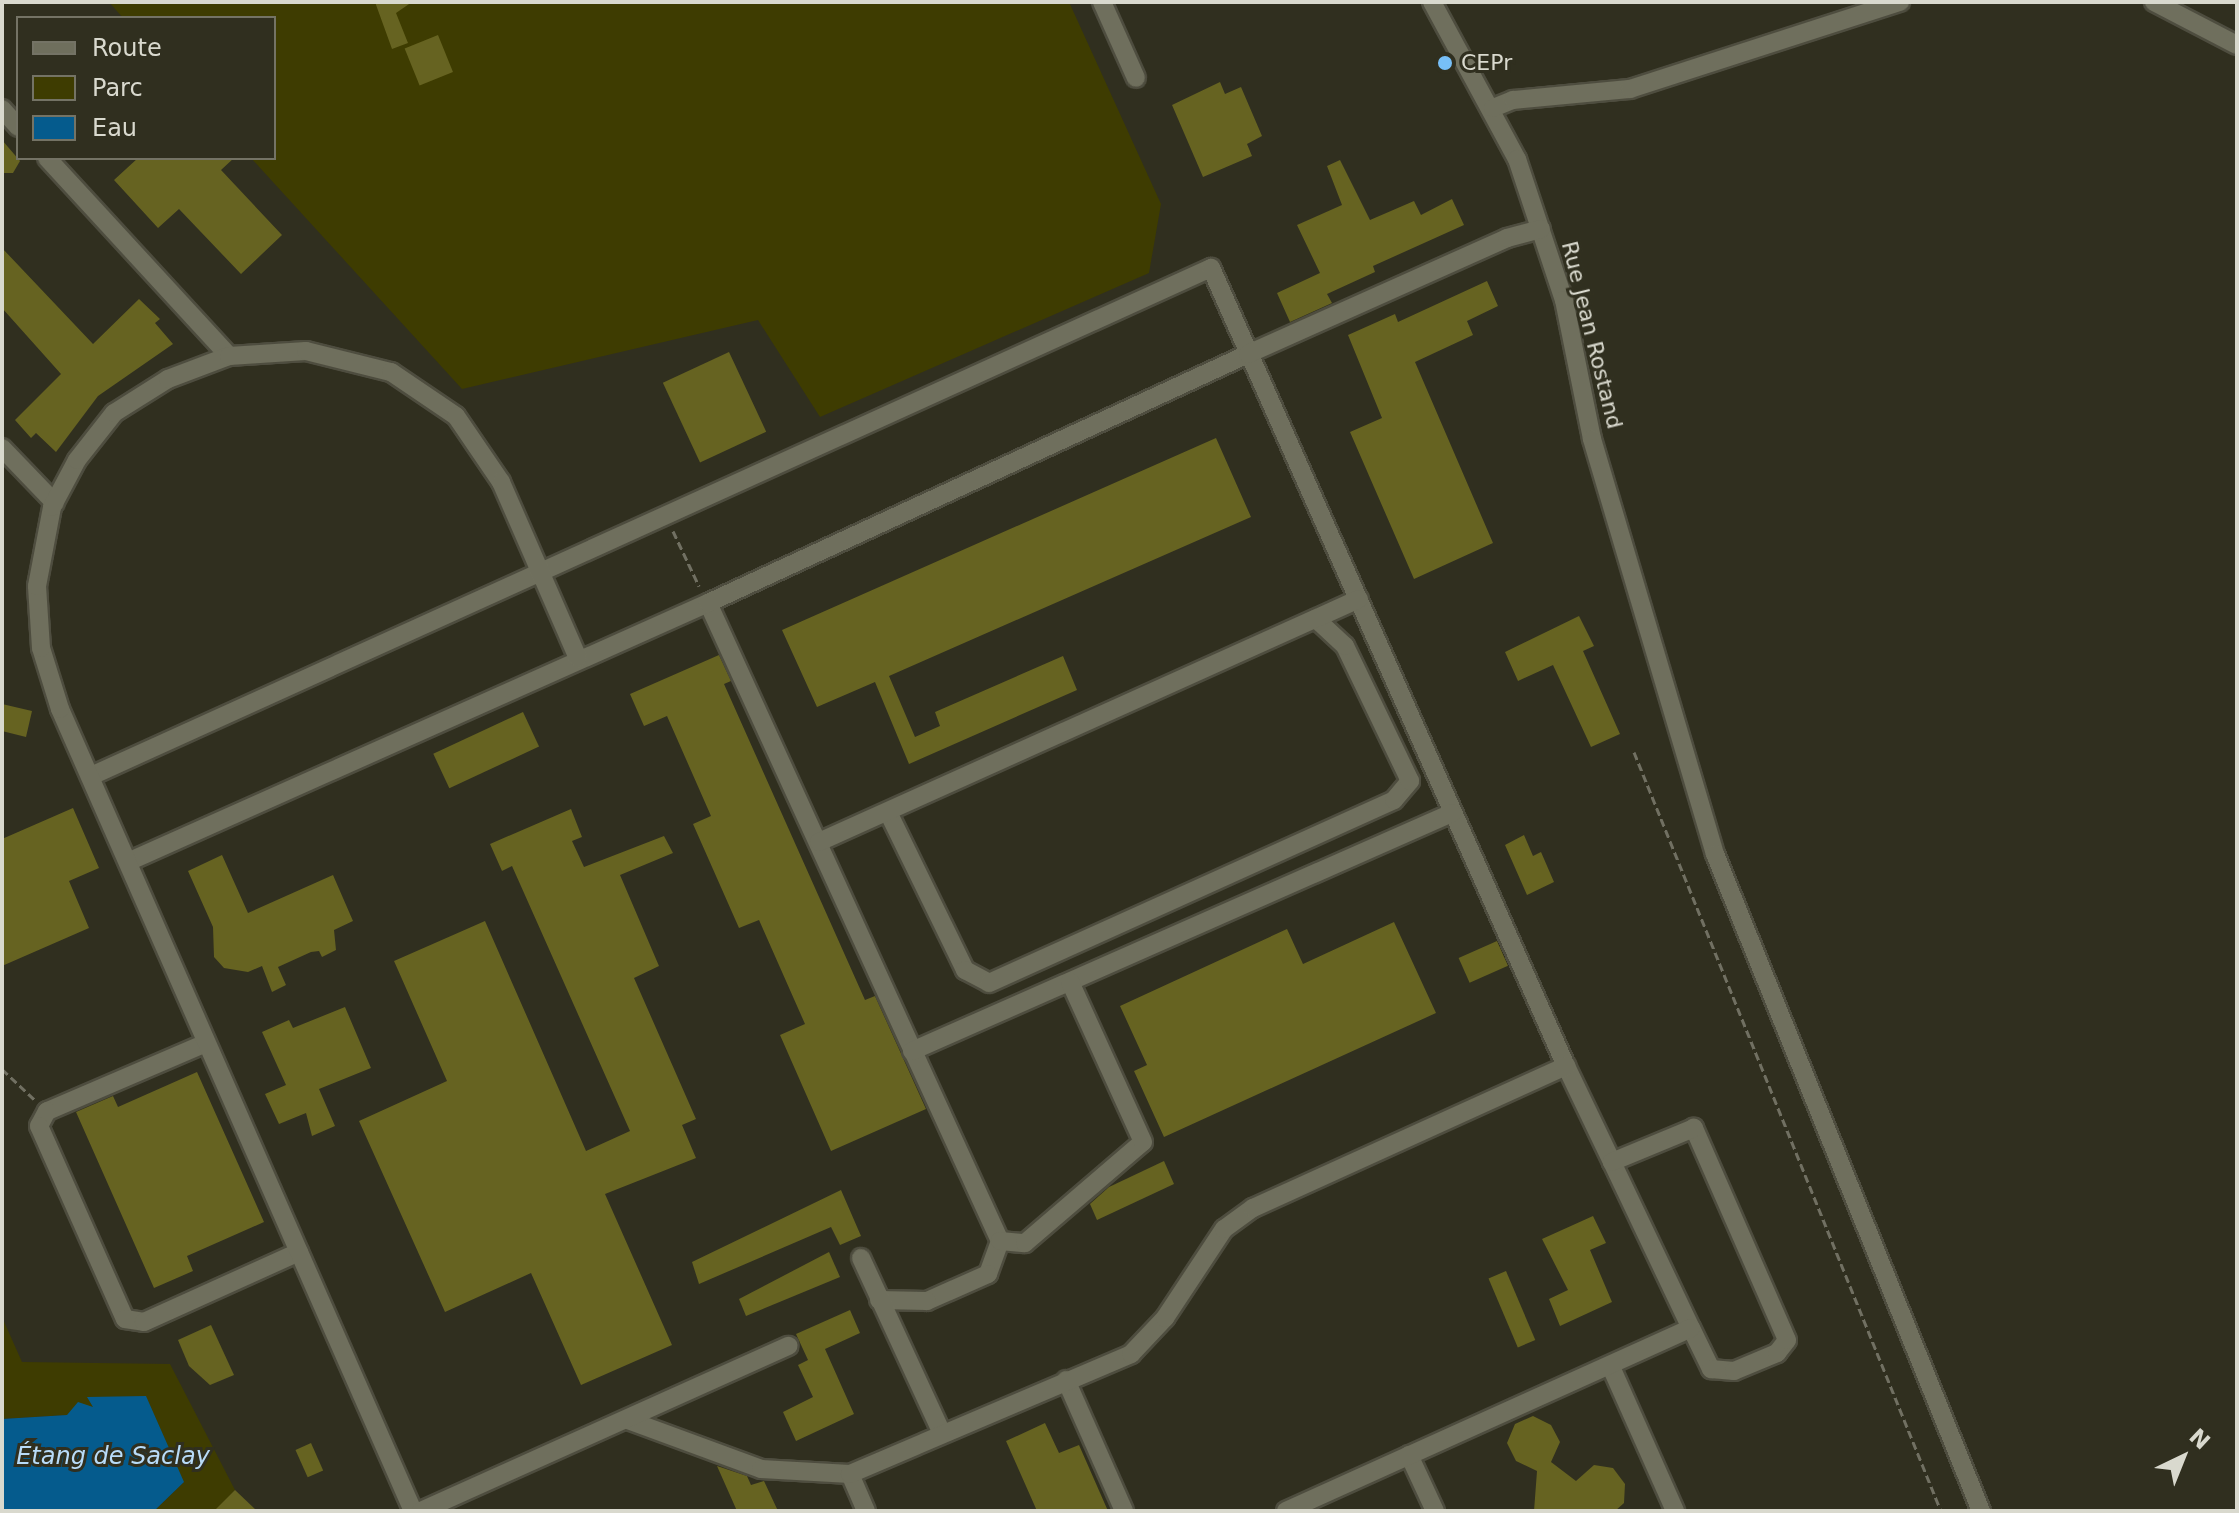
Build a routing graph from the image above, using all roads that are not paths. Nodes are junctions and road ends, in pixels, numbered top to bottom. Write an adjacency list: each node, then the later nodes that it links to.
1 (1102, 2): 6 (street)
2 (1432, 2): 7 (street, Rue Jean Rostand)
3 (1900, 2): 7 (street)
4 (2154, 2): 5 (street)
5 (2237, 45)
6 (1136, 78)
7 (1493, 108): 11 (street, Rue Jean Rostand)
8 (2, 109): 9 (street)
9 (16, 125)
10 (49, 160): 13 (street)
11 (1541, 229): 12 (street); 50 (street, Rue Jean Rostand)
12 (1248, 354): 16 (street); 17 (street); 18 (street)
13 (229, 356): 15 (street); 16 (street)
14 (2, 448): 15 (street)
15 (55, 503): 21 (street)
16 (538, 572): 20 (street); 21 (street)
17 (1359, 599): 19 (street); 23 (street)
18 (708, 603): 20 (street); 24 (street)
19 (1316, 619): 22 (street); 22 (street)
20 (578, 658): 25 (street)
21 (91, 776): 25 (street)
22 (888, 812): 24 (street)
23 (1452, 813): 26 (street); 29 (street)
24 (819, 842): 28 (street)
25 (130, 861): 27 (street)
26 (1070, 982): 28 (street); 31 (street)
27 (206, 1043): 32 (street); 32 (street)
28 (912, 1051): 31 (street)
29 (1566, 1066): 30 (street); 38 (street)
30 (1612, 1162): 35 (street); 35 (street)
31 (1000, 1241): 34 (street)
32 (299, 1252): 44 (street)
33 (861, 1258): 34 (street)
34 (879, 1300): 40 (street)
35 (1691, 1328): 37 (street)
36 (789, 1346): 39 (street)
37 (1611, 1367): 41 (street); 49 (street)
38 (1066, 1380): 40 (street); 47 (street)
39 (628, 1420): 42 (street); 45 (street)
40 (942, 1433): 42 (street)
41 (1409, 1455): 43 (street); 48 (street)
42 (850, 1474): 46 (street)
43 (1293, 1510)
44 (413, 1511)
45 (421, 1511)
46 (866, 1511)
47 (1124, 1511)
48 (1435, 1511)
49 (1675, 1511)
50 (1981, 1511)

